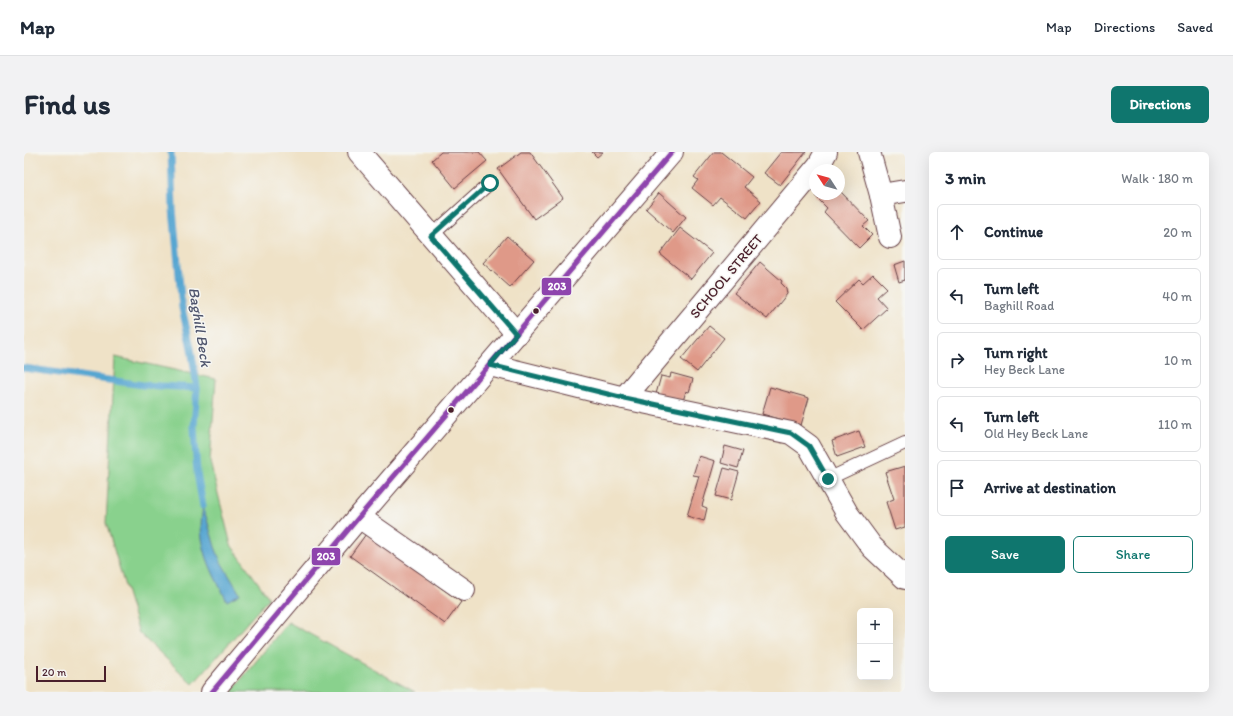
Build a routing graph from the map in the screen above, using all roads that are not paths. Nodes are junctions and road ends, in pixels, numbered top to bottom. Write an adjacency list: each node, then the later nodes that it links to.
1 (359, 152): 8 (street)
2 (672, 152): 10 (street)
3 (826, 152): 12 (street, SCHOOL STREET)
4 (869, 152): 7 (street)
5 (490, 183): 8 (lane)
6 (905, 190): 7 (street)
7 (881, 195): 9 (street)
8 (431, 236): 10 (street)
9 (890, 237)
10 (516, 334): 11 (street)
11 (490, 365): 12 (street); 15 (street)
12 (624, 398): 14 (street)
13 (905, 443): 14 (lane)
14 (828, 479): 16 (street)
15 (359, 516): 17 (street); 18 (street)
16 (905, 578)
17 (464, 590)
18 (212, 692)

